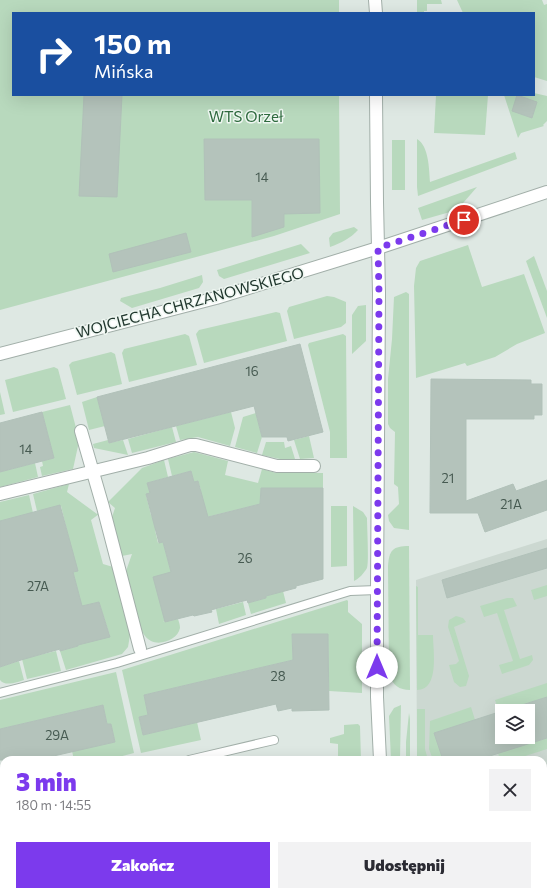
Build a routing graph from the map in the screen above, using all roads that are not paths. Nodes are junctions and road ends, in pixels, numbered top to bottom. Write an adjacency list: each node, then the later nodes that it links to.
1 (376, 0): 2 (street)
2 (376, 12)
3 (376, 96): 5 (street)
4 (547, 192): 5 (street, WOJCIECHA CHRZANOWSKIEGO)
5 (378, 248): 6 (street, WOJCIECHA CHRZANOWSKIEGO); 11 (street)
6 (0, 354)
7 (81, 431): 9 (street)
8 (314, 466): 9 (street)
9 (93, 471): 10 (street); 12 (street)
10 (0, 494)
11 (377, 590): 12 (lane); 16 (street)
12 (141, 652): 13 (lane)
13 (0, 693)
14 (274, 740): 15 (lane)
15 (206, 756)
16 (380, 756)

